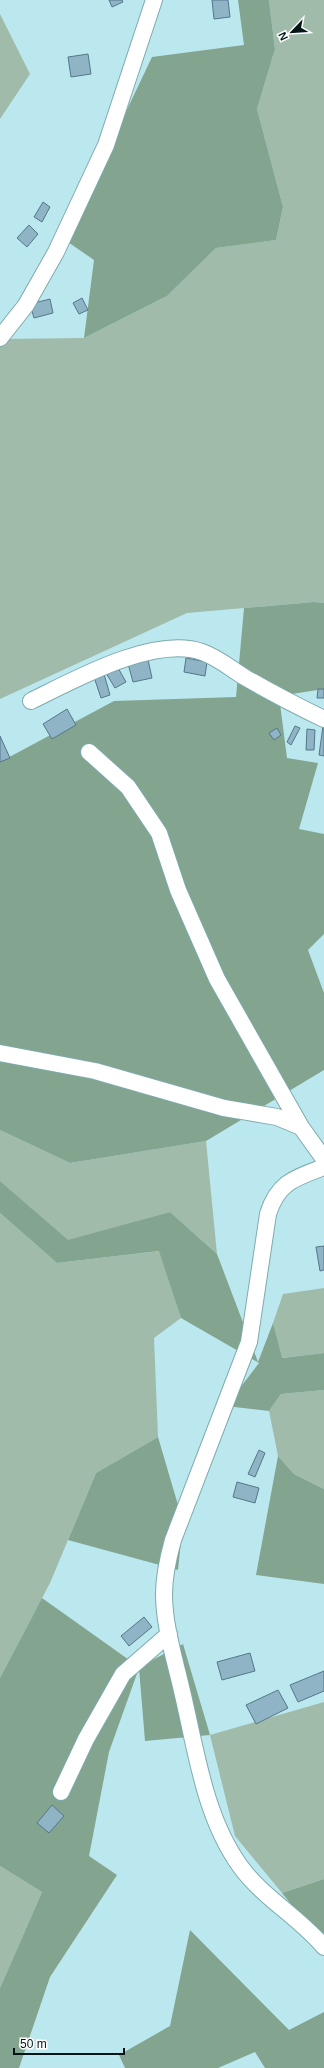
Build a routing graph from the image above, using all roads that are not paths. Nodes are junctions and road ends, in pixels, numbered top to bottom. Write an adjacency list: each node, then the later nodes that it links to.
1 (154, 0): 2 (street)
2 (0, 338)
3 (31, 701): 4 (street)
4 (324, 719)
5 (89, 752): 7 (street)
6 (0, 1053): 7 (street)
7 (301, 1127): 8 (street)
8 (324, 1159)
9 (324, 1167): 10 (street)
10 (169, 1634): 11 (street); 12 (street)
11 (62, 1792)
12 (324, 1947)

